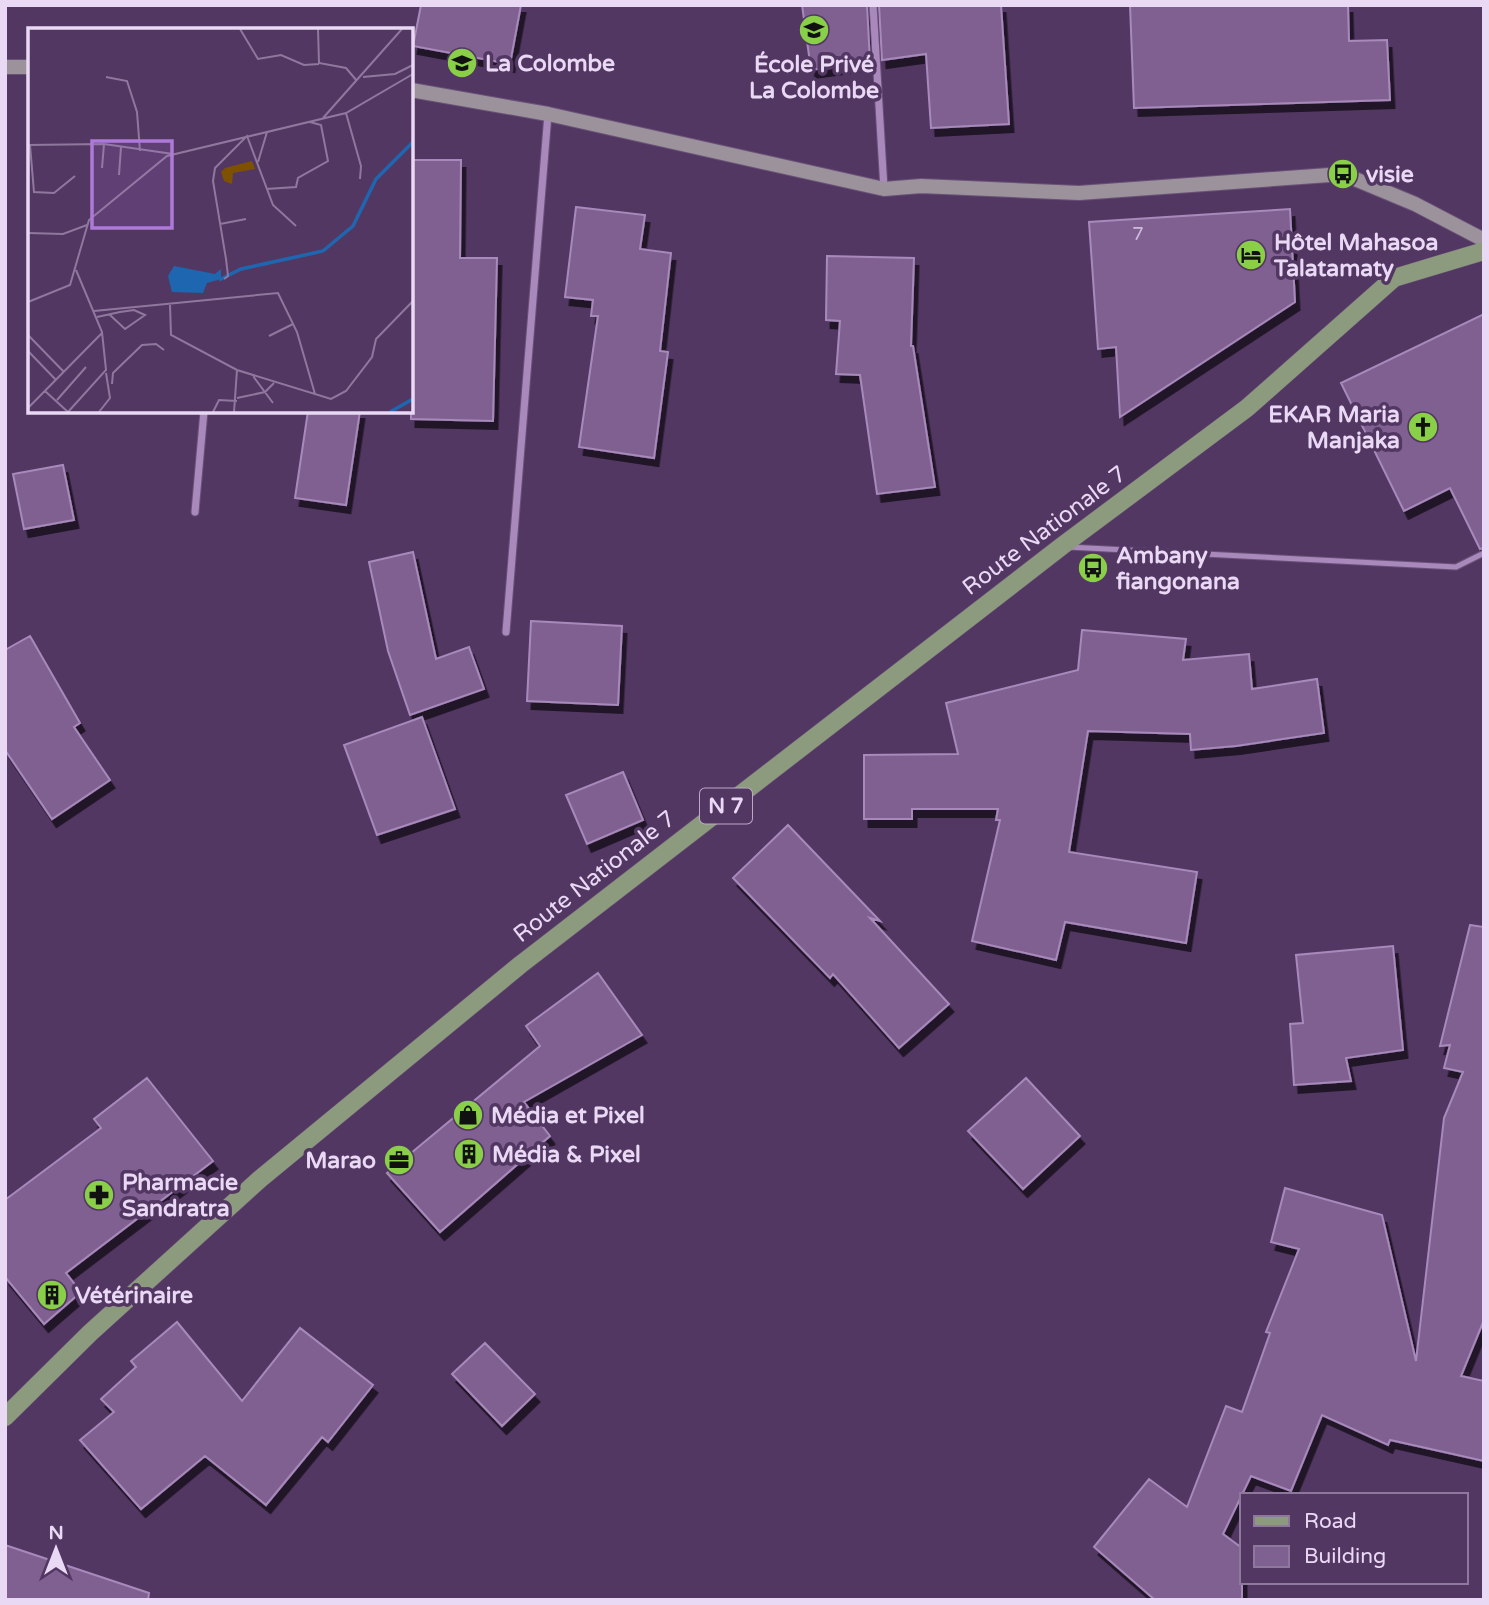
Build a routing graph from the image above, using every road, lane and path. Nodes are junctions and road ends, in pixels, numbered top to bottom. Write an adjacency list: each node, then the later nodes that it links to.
1 (873, 5): 6 (street)
2 (5, 67): 3 (street)
3 (28, 67)
4 (413, 90): 5 (street)
5 (548, 114): 6 (street); 13 (street)
6 (884, 189): 7 (street)
7 (1484, 240)
8 (1484, 251): 11 (main road, Route Nationale 7 / N 7)
9 (204, 413): 10 (street)
10 (195, 512)
11 (1062, 546): 12 (lane); 14 (main road, Route Nationale 7 / N 7)
12 (1484, 553)
13 (506, 632)
14 (5, 1417)

